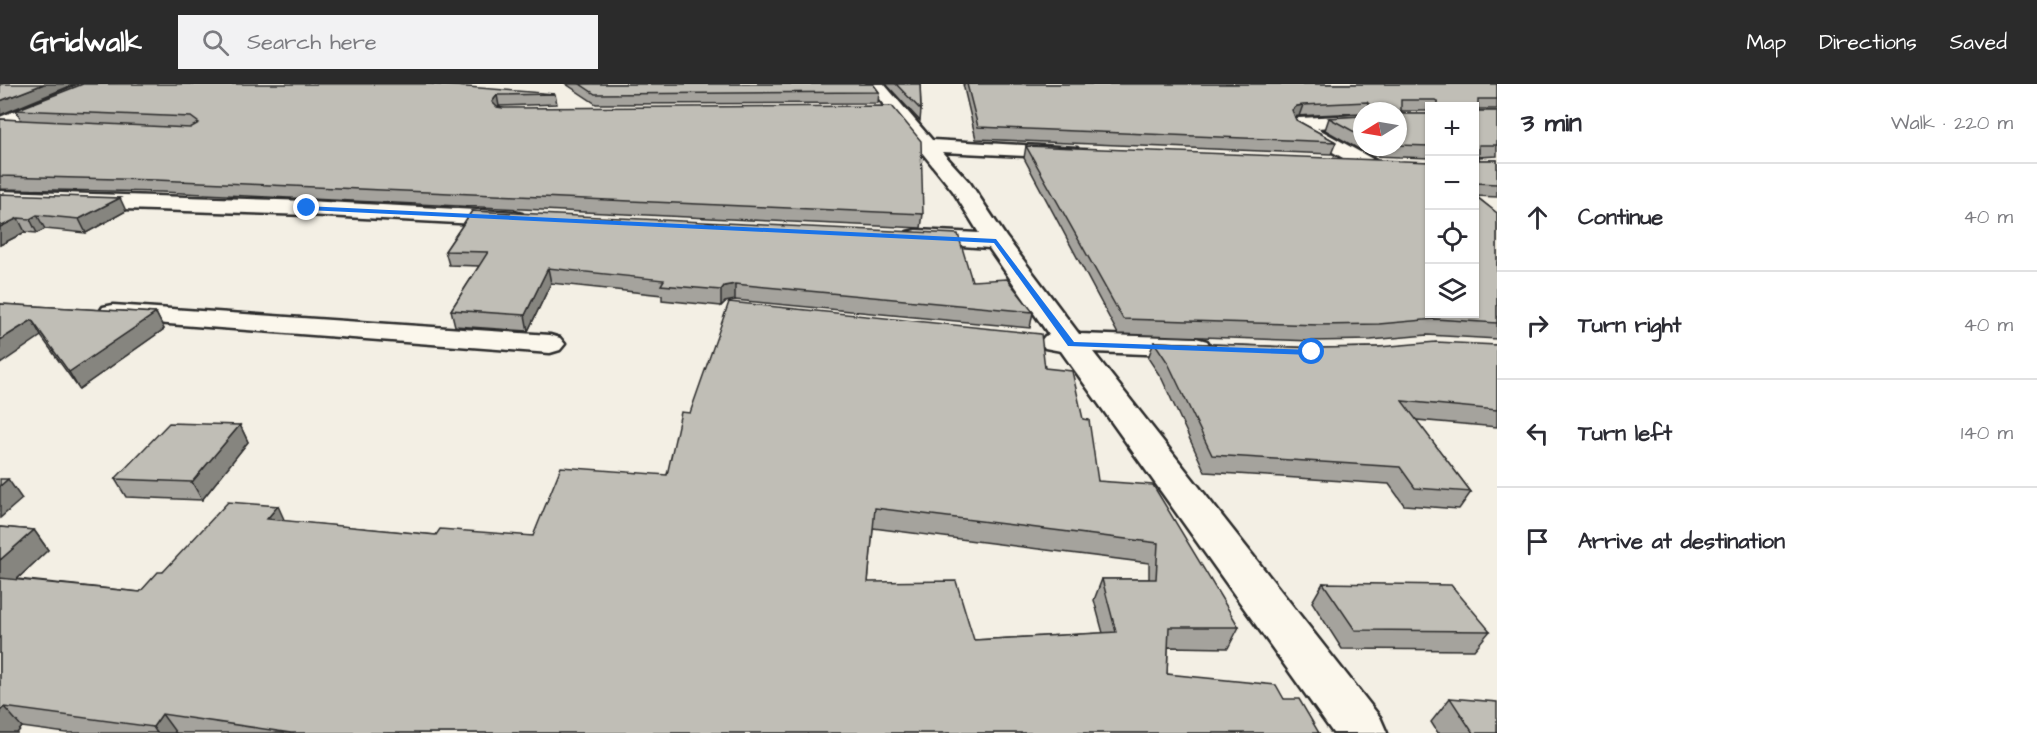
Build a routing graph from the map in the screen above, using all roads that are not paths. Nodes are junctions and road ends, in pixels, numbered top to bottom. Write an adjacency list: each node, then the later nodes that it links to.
1 (94, 84): 4 (street)
2 (881, 101): 7 (street)
3 (0, 106): 4 (street)
4 (36, 108): 6 (street)
5 (1353, 120): 8 (street)
6 (0, 123)
7 (925, 145): 9 (street); 15 (street)
8 (1353, 152)
9 (1087, 153)
10 (1361, 156): 11 (street)
11 (1323, 163)
12 (0, 198): 13 (street)
13 (534, 220)
14 (889, 236): 15 (street)
15 (996, 241): 19 (street)
16 (91, 312): 18 (street)
17 (1024, 339): 19 (street)
18 (550, 344)
19 (1071, 344): 20 (street); 21 (street)
20 (1228, 349)
21 (1362, 733)

